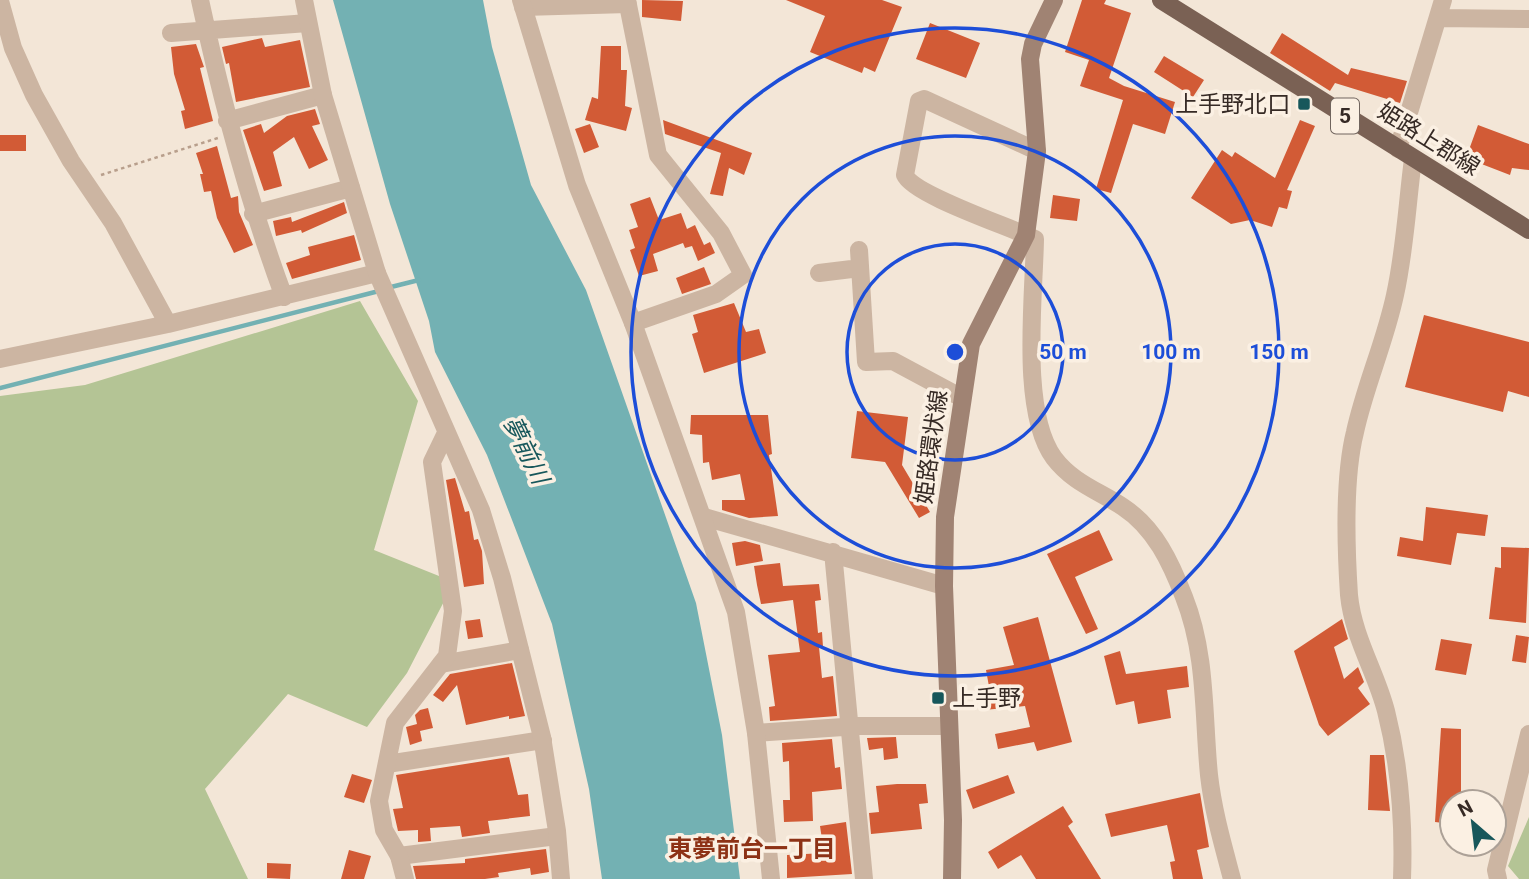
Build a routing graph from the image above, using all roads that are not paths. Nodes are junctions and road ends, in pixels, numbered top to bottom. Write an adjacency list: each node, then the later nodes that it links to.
1 (200, 0): 11 (street)
2 (304, 0): 10 (street)
3 (1054, 0): 16 (main road, 姫路環状線)
4 (1161, 0): 15 (main road, 姫路上郡線 / 5)
5 (0, 1): 28 (street)
6 (627, 2): 7 (street); 27 (street)
7 (522, 4): 27 (street)
8 (1440, 9): 9 (street); 15 (street)
9 (1529, 19)
10 (308, 23): 11 (street); 13 (street)
11 (206, 29): 12 (street); 14 (street)
12 (171, 33)
13 (323, 95): 14 (street); 18 (street)
14 (229, 128): 19 (street)
15 (1398, 149): 17 (main road, 姫路上郡線 / 5)
16 (1037, 151): 21 (main road, 姫路環状線); 21 (street)
17 (1413, 159): 20 (main road, 姫路上郡線 / 5); 51 (street)
18 (351, 188): 19 (street); 24 (street)
19 (253, 214): 26 (street)
20 (1529, 230)
21 (1026, 234): 30 (main road, 姫路環状線); 50 (street)
22 (859, 250): 23 (street)
23 (860, 268): 25 (street); 30 (street)
24 (377, 273): 26 (street); 31 (street)
25 (819, 274)
26 (284, 298): 28 (street)
27 (633, 323): 32 (street)
28 (168, 324): 29 (street)
29 (0, 359)
30 (962, 398): 34 (main road, 姫路環状線)
31 (446, 433): 35 (street); 36 (street)
32 (704, 517): 33 (street); 39 (street)
33 (833, 552): 34 (street); 38 (street)
34 (944, 586): 37 (main road, 姫路環状線)
35 (520, 650): 36 (street); 41 (street)
36 (441, 664): 42 (street)
37 (948, 726): 38 (street); 49 (main road, 姫路環状線)
38 (847, 727): 39 (street); 48 (street)
39 (756, 733): 47 (street)
40 (1529, 734): 52 (street)
41 (543, 740): 42 (street); 43 (street)
42 (387, 764): 44 (street)
43 (558, 836): 44 (street); 46 (street)
44 (399, 856): 45 (street)
45 (405, 879)
46 (561, 879)
47 (771, 879)
48 (864, 879)
49 (952, 879)
50 (1232, 879)
51 (1402, 879)
52 (1498, 879)

